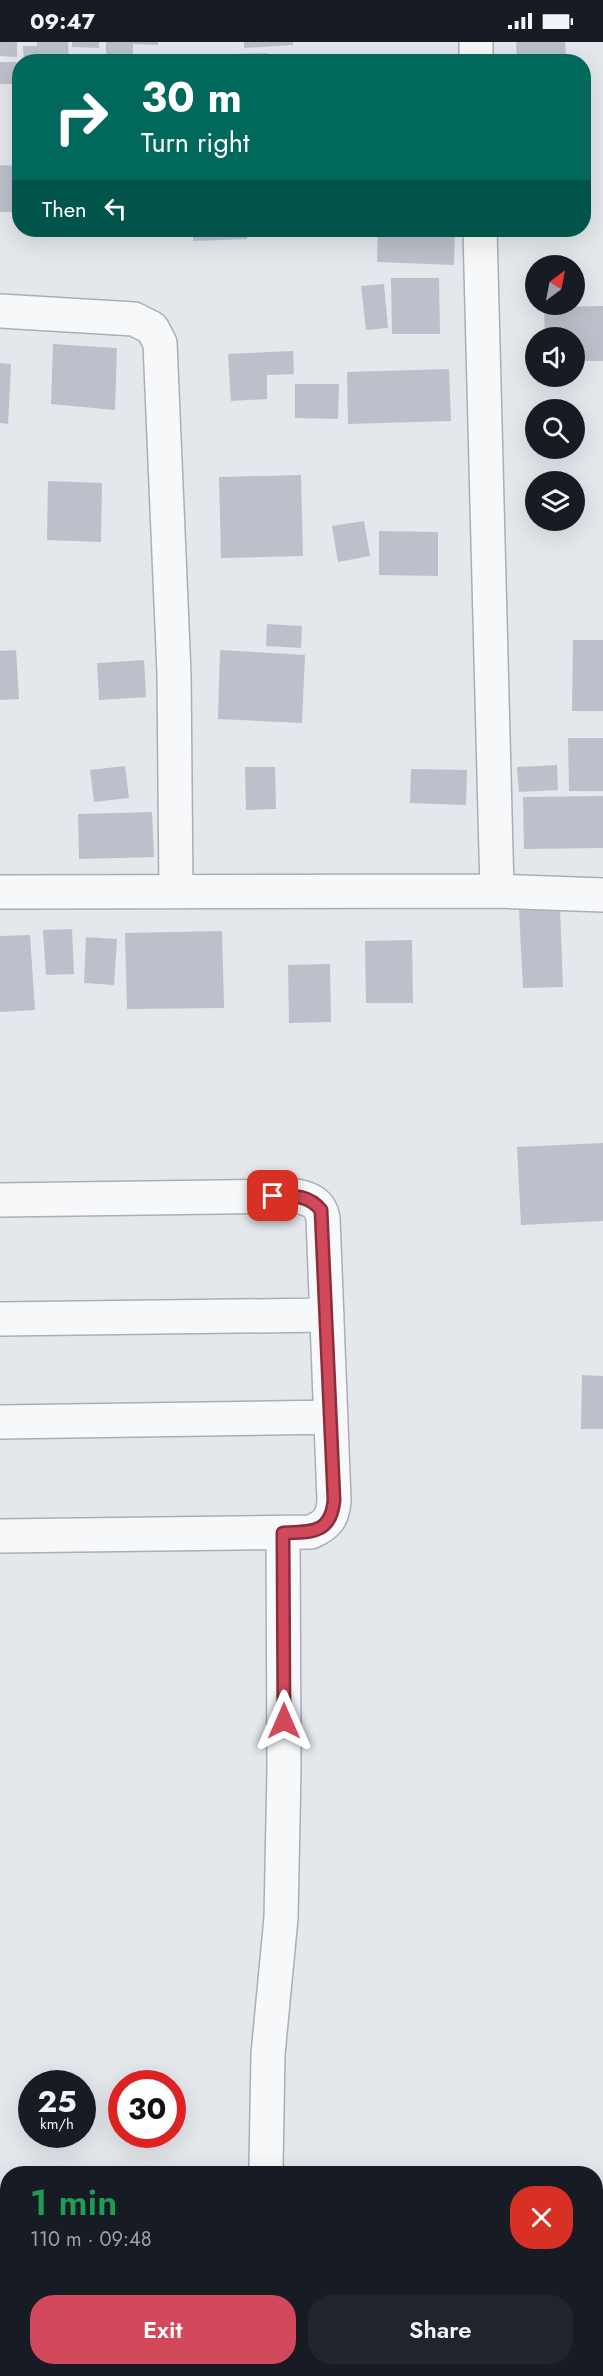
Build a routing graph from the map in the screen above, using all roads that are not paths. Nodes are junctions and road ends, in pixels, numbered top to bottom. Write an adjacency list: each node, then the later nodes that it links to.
1 (480, 237): 4 (street)
2 (0, 311): 3 (street)
3 (176, 891): 4 (street); 5 (street)
4 (497, 891): 6 (street)
5 (0, 892)
6 (603, 895)
7 (0, 1200): 8 (street)
8 (327, 1315): 9 (street); 10 (street)
9 (0, 1319)
10 (331, 1417): 11 (street); 12 (street)
11 (0, 1422)
12 (283, 1533): 13 (street); 14 (street)
13 (0, 1536)
14 (266, 2166)

